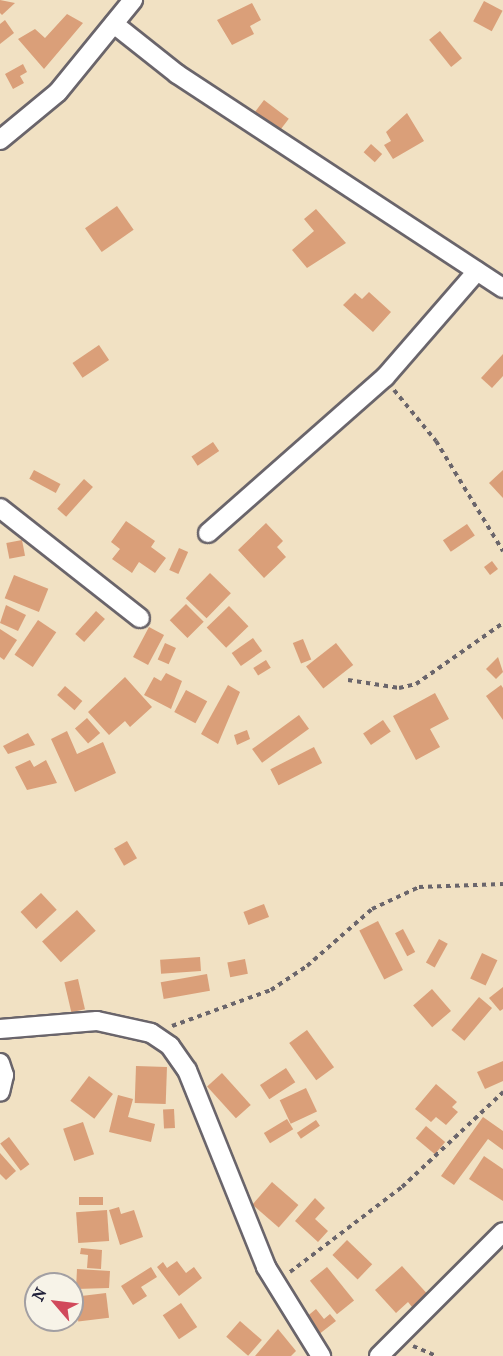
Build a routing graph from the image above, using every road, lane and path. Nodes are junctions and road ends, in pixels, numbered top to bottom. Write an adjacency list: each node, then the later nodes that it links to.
1 (133, 0): 2 (street)
2 (114, 24): 3 (street); 4 (street)
3 (0, 140)
4 (477, 271): 5 (street); 6 (street)
5 (503, 288)
6 (385, 377): 8 (street); 9 (path)
7 (0, 508): 10 (street)
8 (208, 533)
9 (503, 550)
10 (140, 618)
11 (503, 623): 12 (path)
12 (348, 680)
13 (503, 884): 15 (path)
14 (0, 1029): 15 (street)
15 (151, 1033): 20 (street)
16 (0, 1063): 17 (street)
17 (0, 1092)
18 (503, 1092): 20 (path)
19 (503, 1232): 22 (street)
20 (275, 1283): 21 (street)
21 (321, 1356)
22 (379, 1356)

